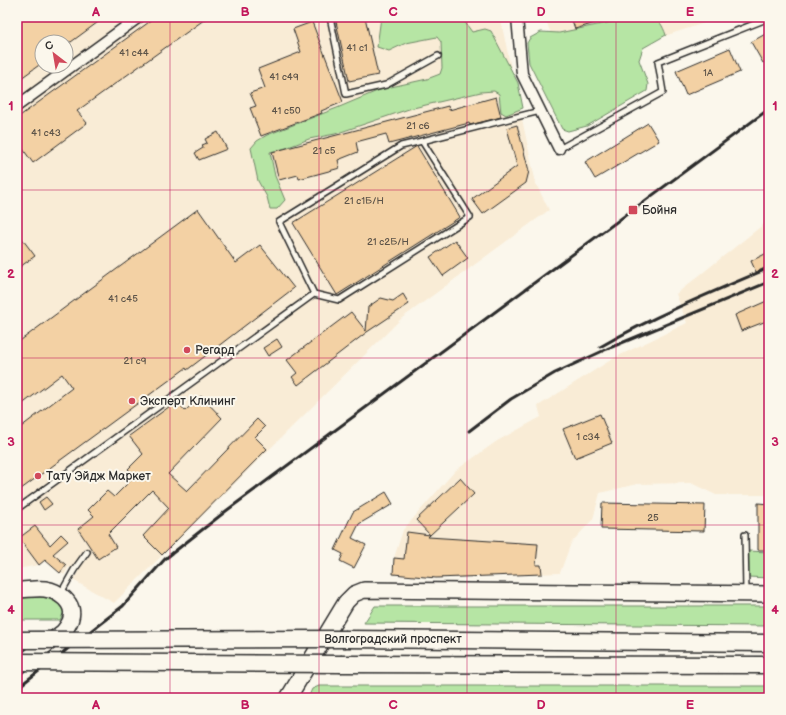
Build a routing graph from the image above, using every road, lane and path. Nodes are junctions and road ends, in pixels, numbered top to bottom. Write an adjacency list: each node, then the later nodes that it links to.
1 (139, 17): 6 (street)
2 (330, 17): 5 (lane)
3 (518, 17): 7 (street)
4 (769, 18): 9 (lane)
5 (438, 56)
6 (17, 106)
7 (540, 111): 8 (lane); 9 (street)
8 (422, 142): 10 (lane); 10 (lane)
9 (560, 149)
10 (314, 294): 11 (lane)
11 (17, 509)
12 (745, 535): 16 (lane)
13 (87, 552): 15 (lane)
14 (17, 590): 15 (main road)
15 (61, 594): 22 (main road)
16 (746, 594): 17 (main road); 23 (main road)
17 (769, 594)
18 (17, 640): 19 (main road, Волгоградский проспект, bridge)
19 (769, 643)
20 (17, 662): 21 (main road, Волгоградский проспект, bridge)
21 (769, 666)
22 (17, 667)
23 (288, 698)

